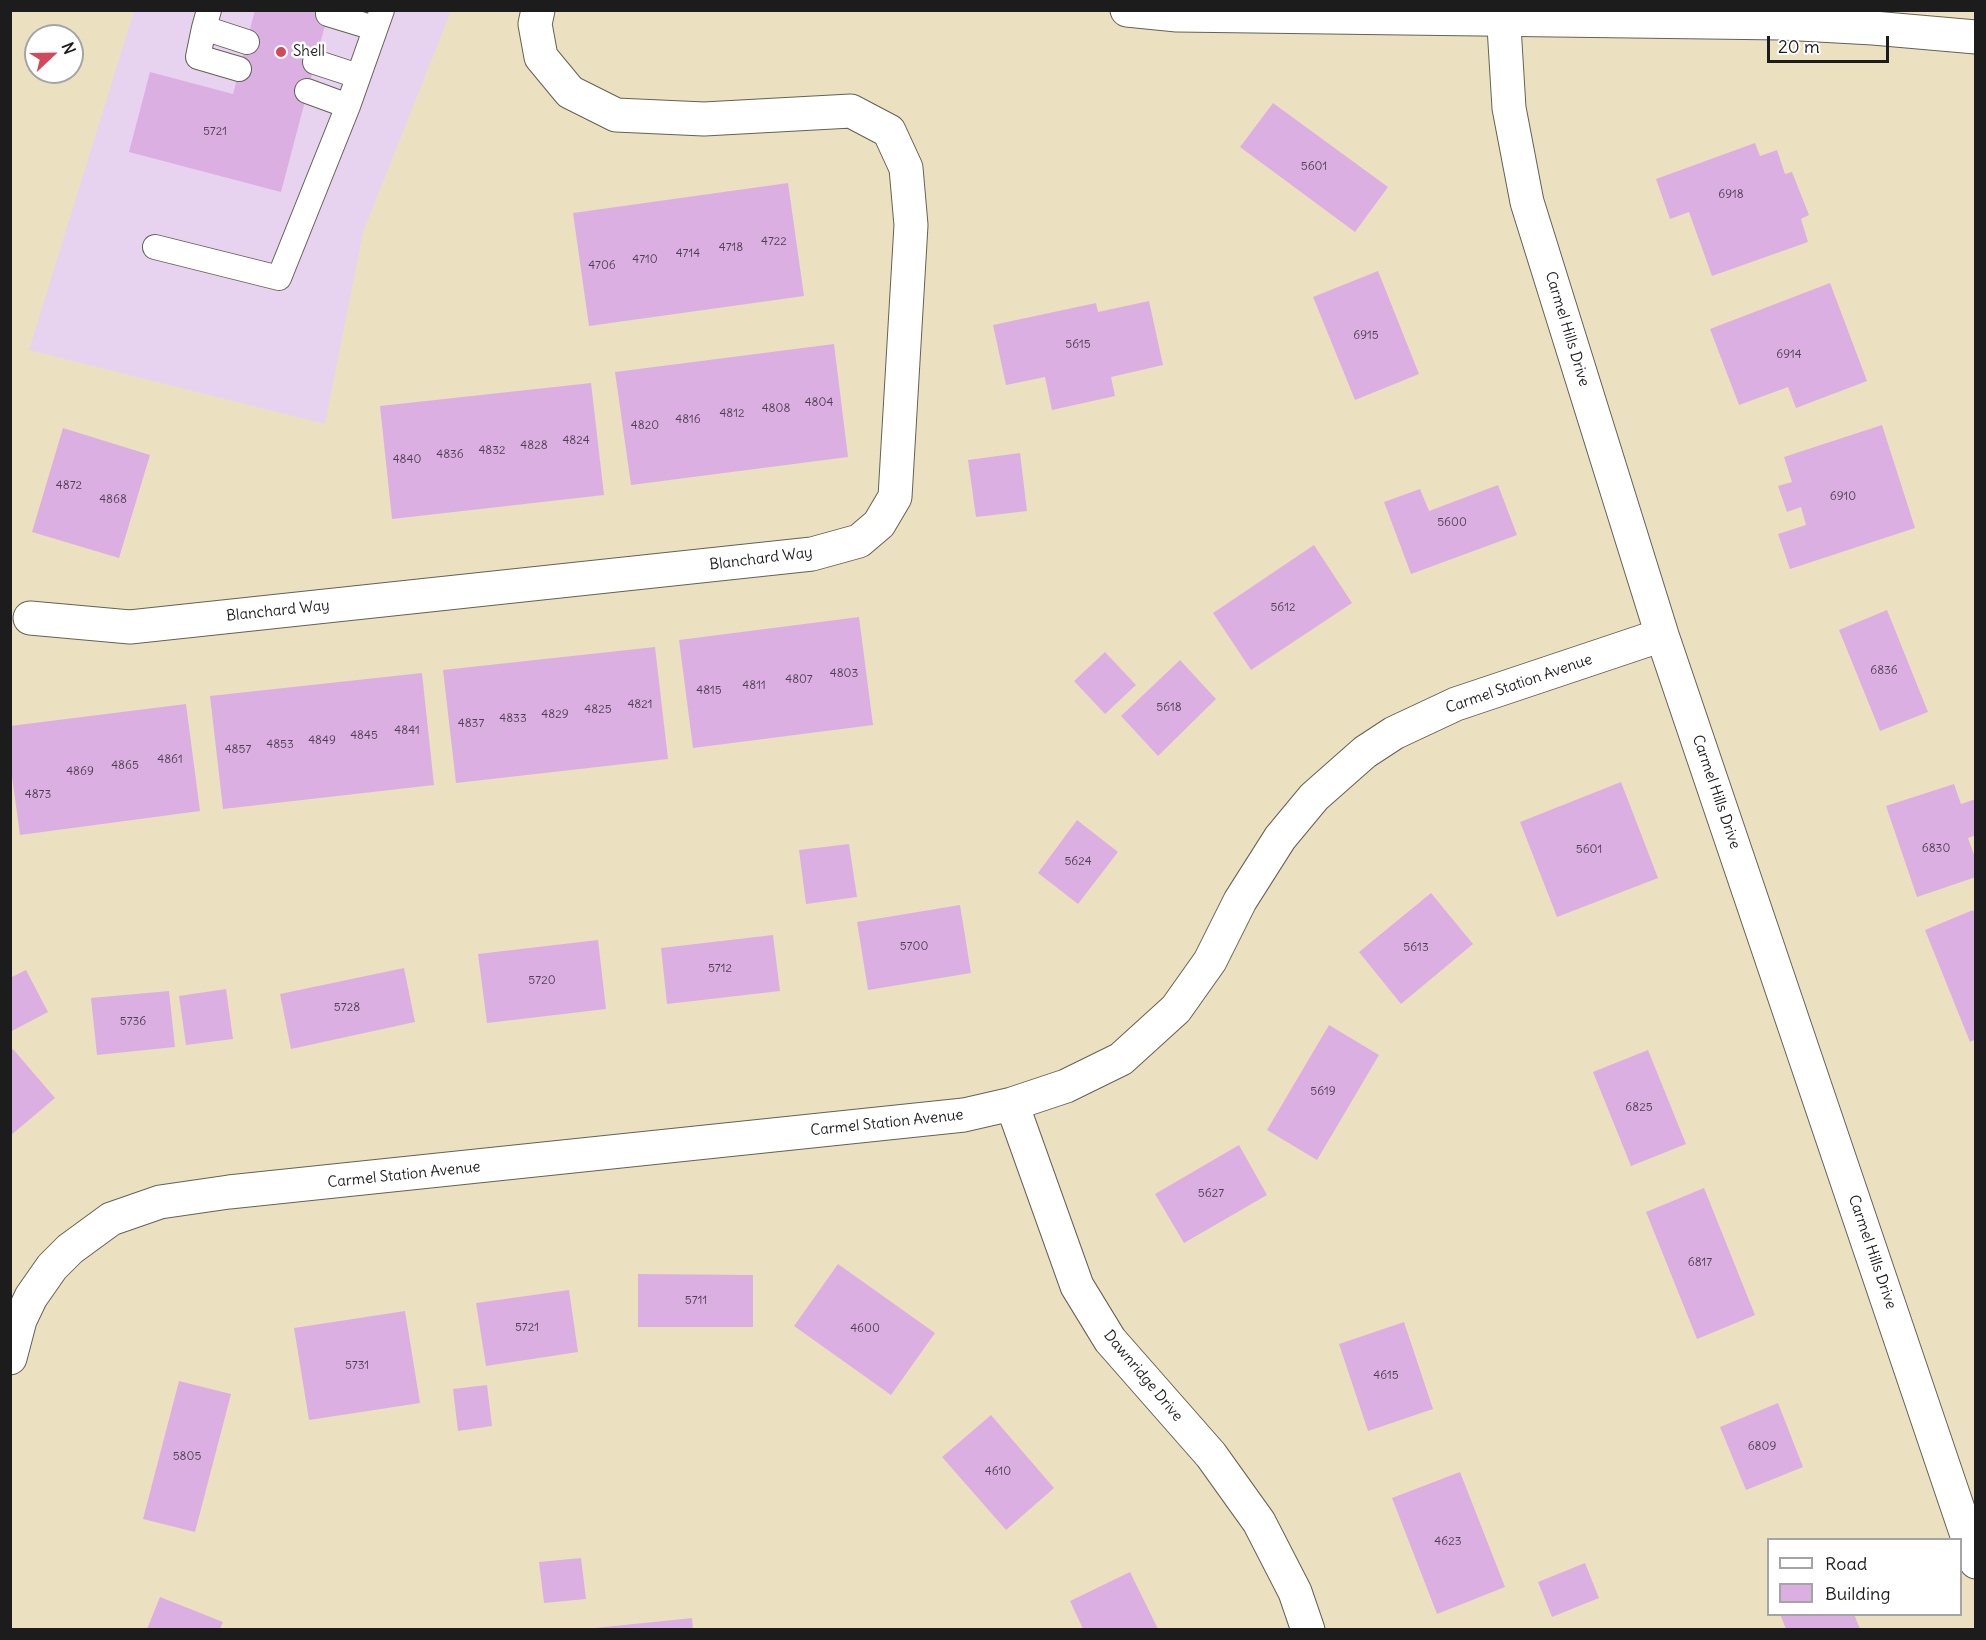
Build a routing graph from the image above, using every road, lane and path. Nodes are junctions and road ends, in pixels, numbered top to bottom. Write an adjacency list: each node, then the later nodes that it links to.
1 (538, 10): 15 (street, Blanchard Way)
2 (1127, 10): 4 (street)
3 (328, 14): 6 (lane)
4 (1504, 16): 7 (street); 16 (street, Carmel Hills Drive)
5 (207, 19): 8 (lane); 10 (lane)
6 (378, 19): 11 (lane)
7 (1976, 37)
8 (247, 42)
9 (315, 62): 11 (lane)
10 (239, 69)
11 (358, 76): 13 (lane)
12 (307, 91): 13 (lane)
13 (348, 106): 14 (lane)
14 (155, 247)
15 (30, 618)
16 (1662, 635): 17 (street, Carmel Station Avenue); 19 (street, Carmel Hills Drive)
17 (1012, 1104): 18 (street, Carmel Station Avenue); 20 (street, Dawnridge Drive)
18 (10, 1358)
19 (1976, 1562)
20 (1308, 1629)

